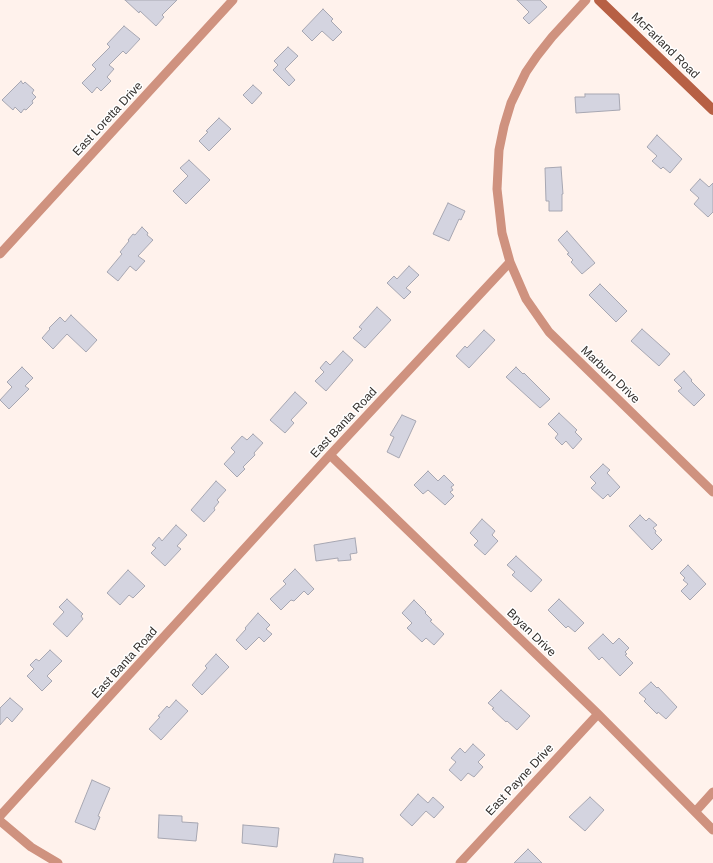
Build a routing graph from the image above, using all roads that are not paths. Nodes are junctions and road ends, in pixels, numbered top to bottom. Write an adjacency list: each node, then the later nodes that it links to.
1 (233, 0): 5 (street, East Loretta Drive)
2 (586, 0): 6 (street)
3 (600, 0): 4 (street, McFarland Road)
4 (713, 110)
5 (0, 254)
6 (510, 262): 7 (street, East Banta Road); 8 (street, Marburn Drive)
7 (330, 455): 9 (street, Bryan Drive); 12 (street, East Banta Road)
8 (713, 492)
9 (598, 714): 11 (street, Bryan Drive); 16 (street, East Payne Drive)
10 (713, 792): 11 (street)
11 (695, 812): 14 (street, Bryan Drive)
12 (0, 816)
13 (0, 821): 15 (street)
14 (713, 830)
15 (58, 863)
16 (460, 863)

